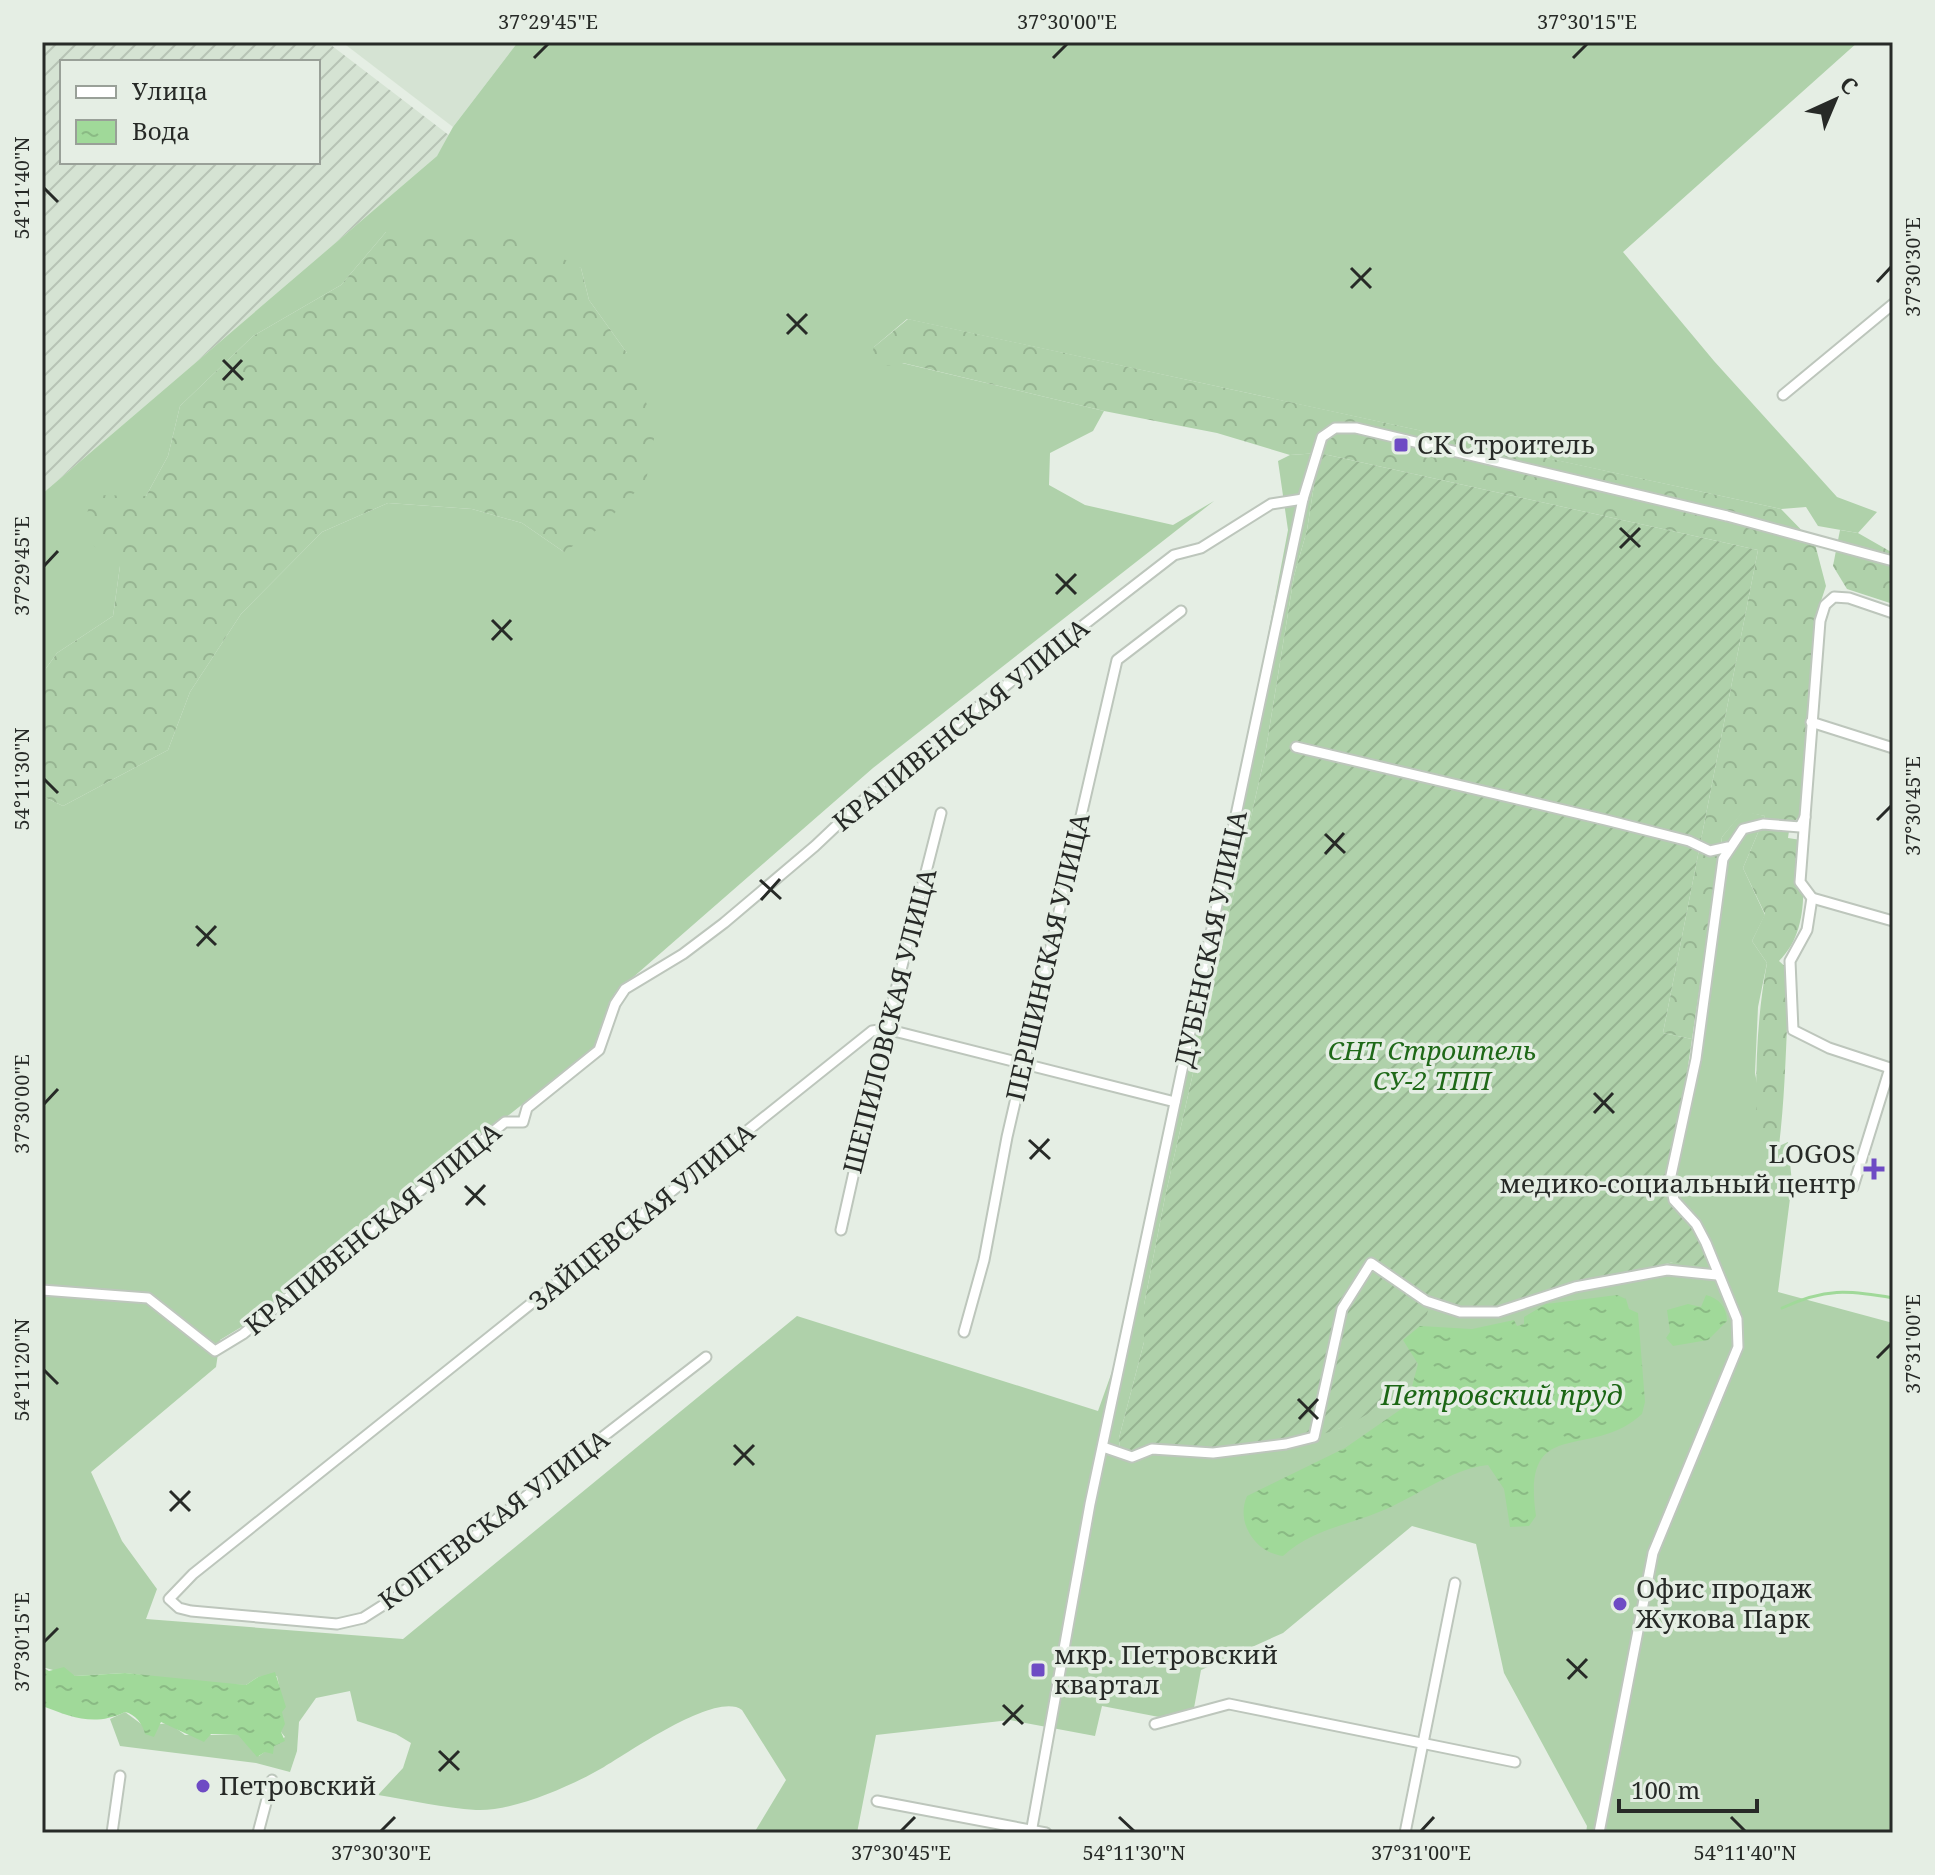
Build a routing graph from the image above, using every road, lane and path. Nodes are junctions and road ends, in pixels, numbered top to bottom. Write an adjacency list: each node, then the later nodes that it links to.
1 (1893, 304): 2 (street)
2 (1783, 395)
3 (1303, 499): 4 (street, ДУБЕНСКАЯ УЛИЦА); 18 (street, ДУБЕНСКАЯ УЛИЦА); 22 (street, КРАПИВЕНСКАЯ УЛИЦА)
4 (1893, 561)
5 (1181, 611): 16 (street, ПЕРШИНСКАЯ УЛИЦА)
6 (1893, 613): 7 (street)
7 (1811, 722): 9 (street); 11 (street)
8 (1296, 747): 12 (street)
9 (1893, 748)
10 (941, 813): 15 (street, ШЕПИЛОВСКАЯ УЛИЦА)
11 (1805, 817): 12 (street); 13 (street)
12 (1728, 847): 21 (street)
13 (1812, 898): 14 (street); 17 (street)
14 (1893, 921)
15 (886, 1029): 16 (street); 20 (street, ШЕПИЛОВСКАЯ УЛИЦА); 27 (street, ЗАЙЦЕВСКАЯ УЛИЦА)
16 (1024, 1064): 18 (street); 23 (street, ПЕРШИНСКАЯ УЛИЦА)
17 (1891, 1068): 19 (street)
18 (1175, 1102): 25 (street, ДУБЕНСКАЯ УЛИЦА)
19 (1853, 1187)
20 (841, 1230)
21 (1717, 1275): 25 (street); 39 (street)
22 (42, 1290)
23 (964, 1332)
24 (706, 1357): 27 (street, КОПТЕВСКАЯ УЛИЦА)
25 (1103, 1447): 34 (street, ДУБЕНСКАЯ УЛИЦА)
26 (1455, 1583): 29 (street)
27 (169, 1599)
28 (1155, 1724): 29 (street)
29 (1424, 1745): 30 (street); 38 (street)
30 (1515, 1762)
31 (120, 1776): 35 (street)
32 (272, 1780): 36 (street)
33 (877, 1801): 34 (street)
34 (1032, 1832): 37 (street)
35 (112, 1833)
36 (258, 1833)
37 (1046, 1833)
38 (1405, 1833)
39 (1599, 1833)

